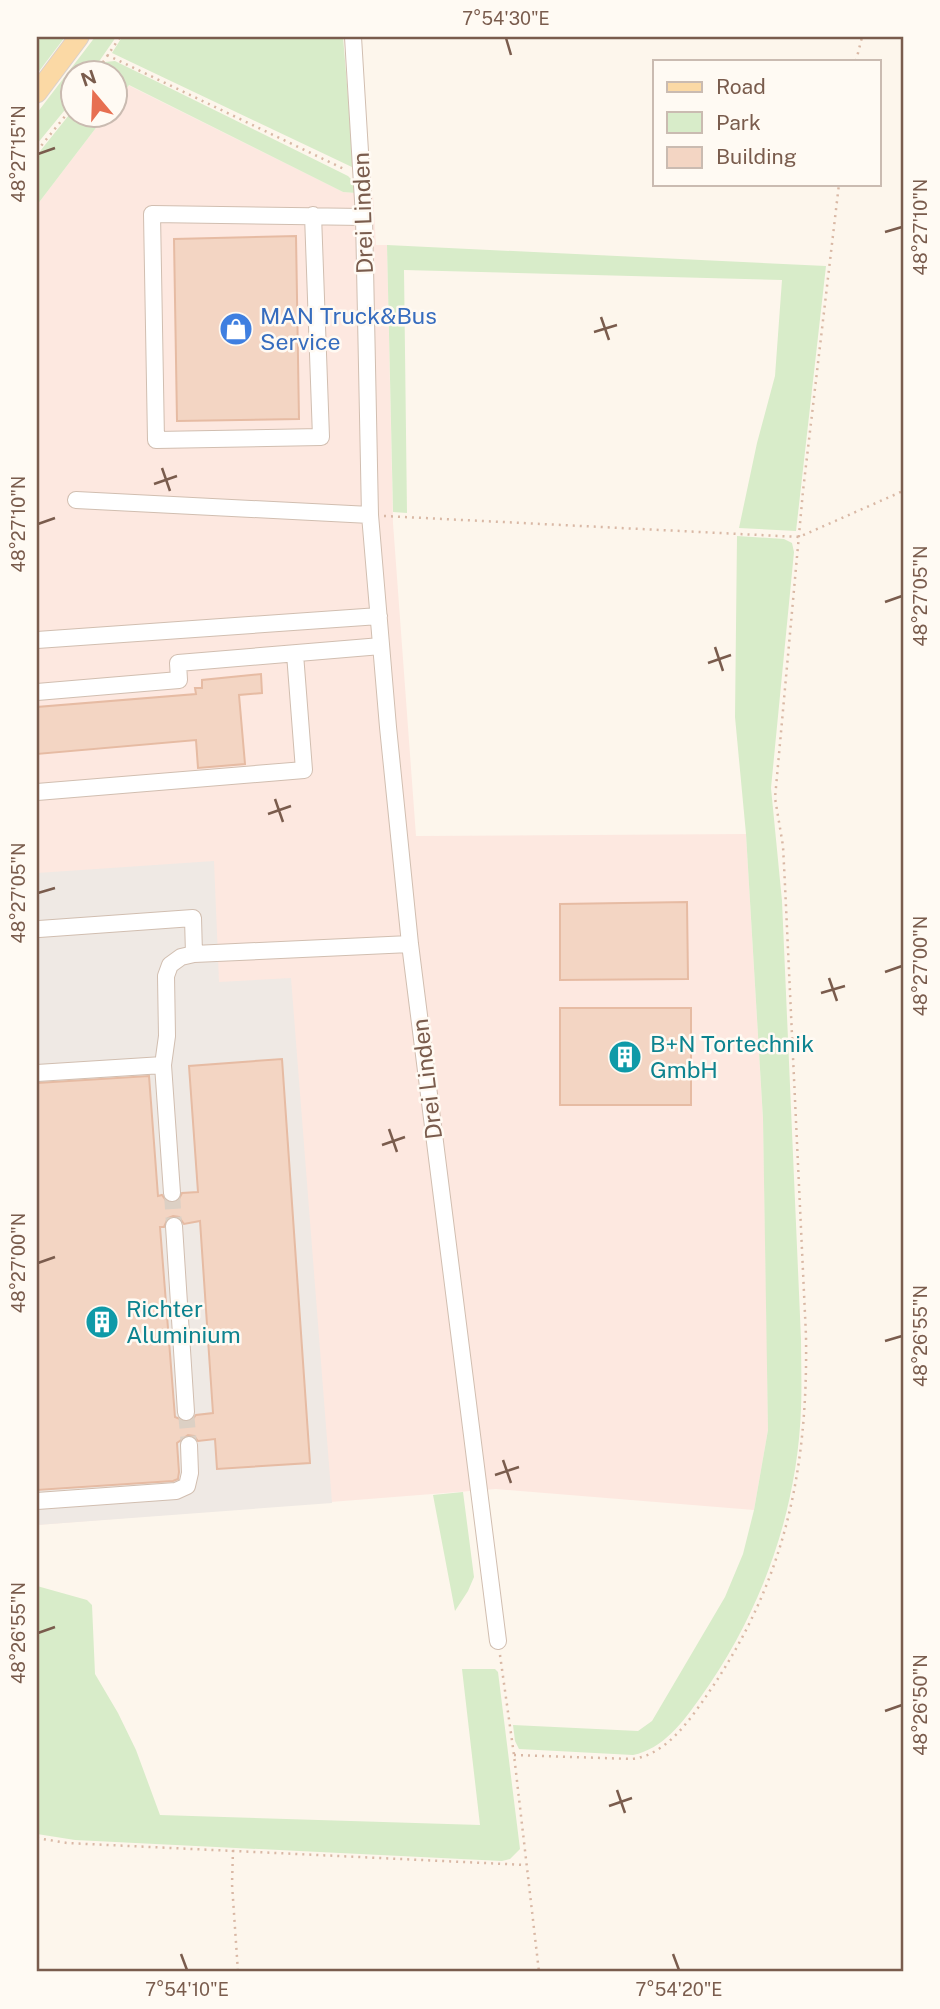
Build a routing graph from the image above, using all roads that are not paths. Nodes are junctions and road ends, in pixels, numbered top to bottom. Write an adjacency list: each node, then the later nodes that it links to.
1 (79, 37): 3 (main road)
2 (353, 37): 5 (street, Drei Linden)
3 (37, 93)
4 (313, 215): 4 (street); 5 (street)
5 (364, 217): 7 (street, Drei Linden)
6 (76, 500): 7 (street)
7 (370, 515): 8 (street, Drei Linden)
8 (379, 616): 9 (street); 10 (street, Drei Linden)
9 (37, 640)
10 (381, 646): 11 (street); 15 (street, Drei Linden)
11 (295, 654): 12 (street); 13 (street)
12 (37, 692)
13 (37, 792)
14 (39, 929): 16 (street)
15 (411, 944): 16 (street); 24 (street, Drei Linden)
16 (194, 954): 17 (street)
17 (163, 1065): 18 (street); 19 (street)
18 (37, 1073)
19 (172, 1193)
20 (174, 1226): 21 (street)
21 (186, 1412)
22 (189, 1444): 23 (street)
23 (37, 1501)
24 (498, 1641)

